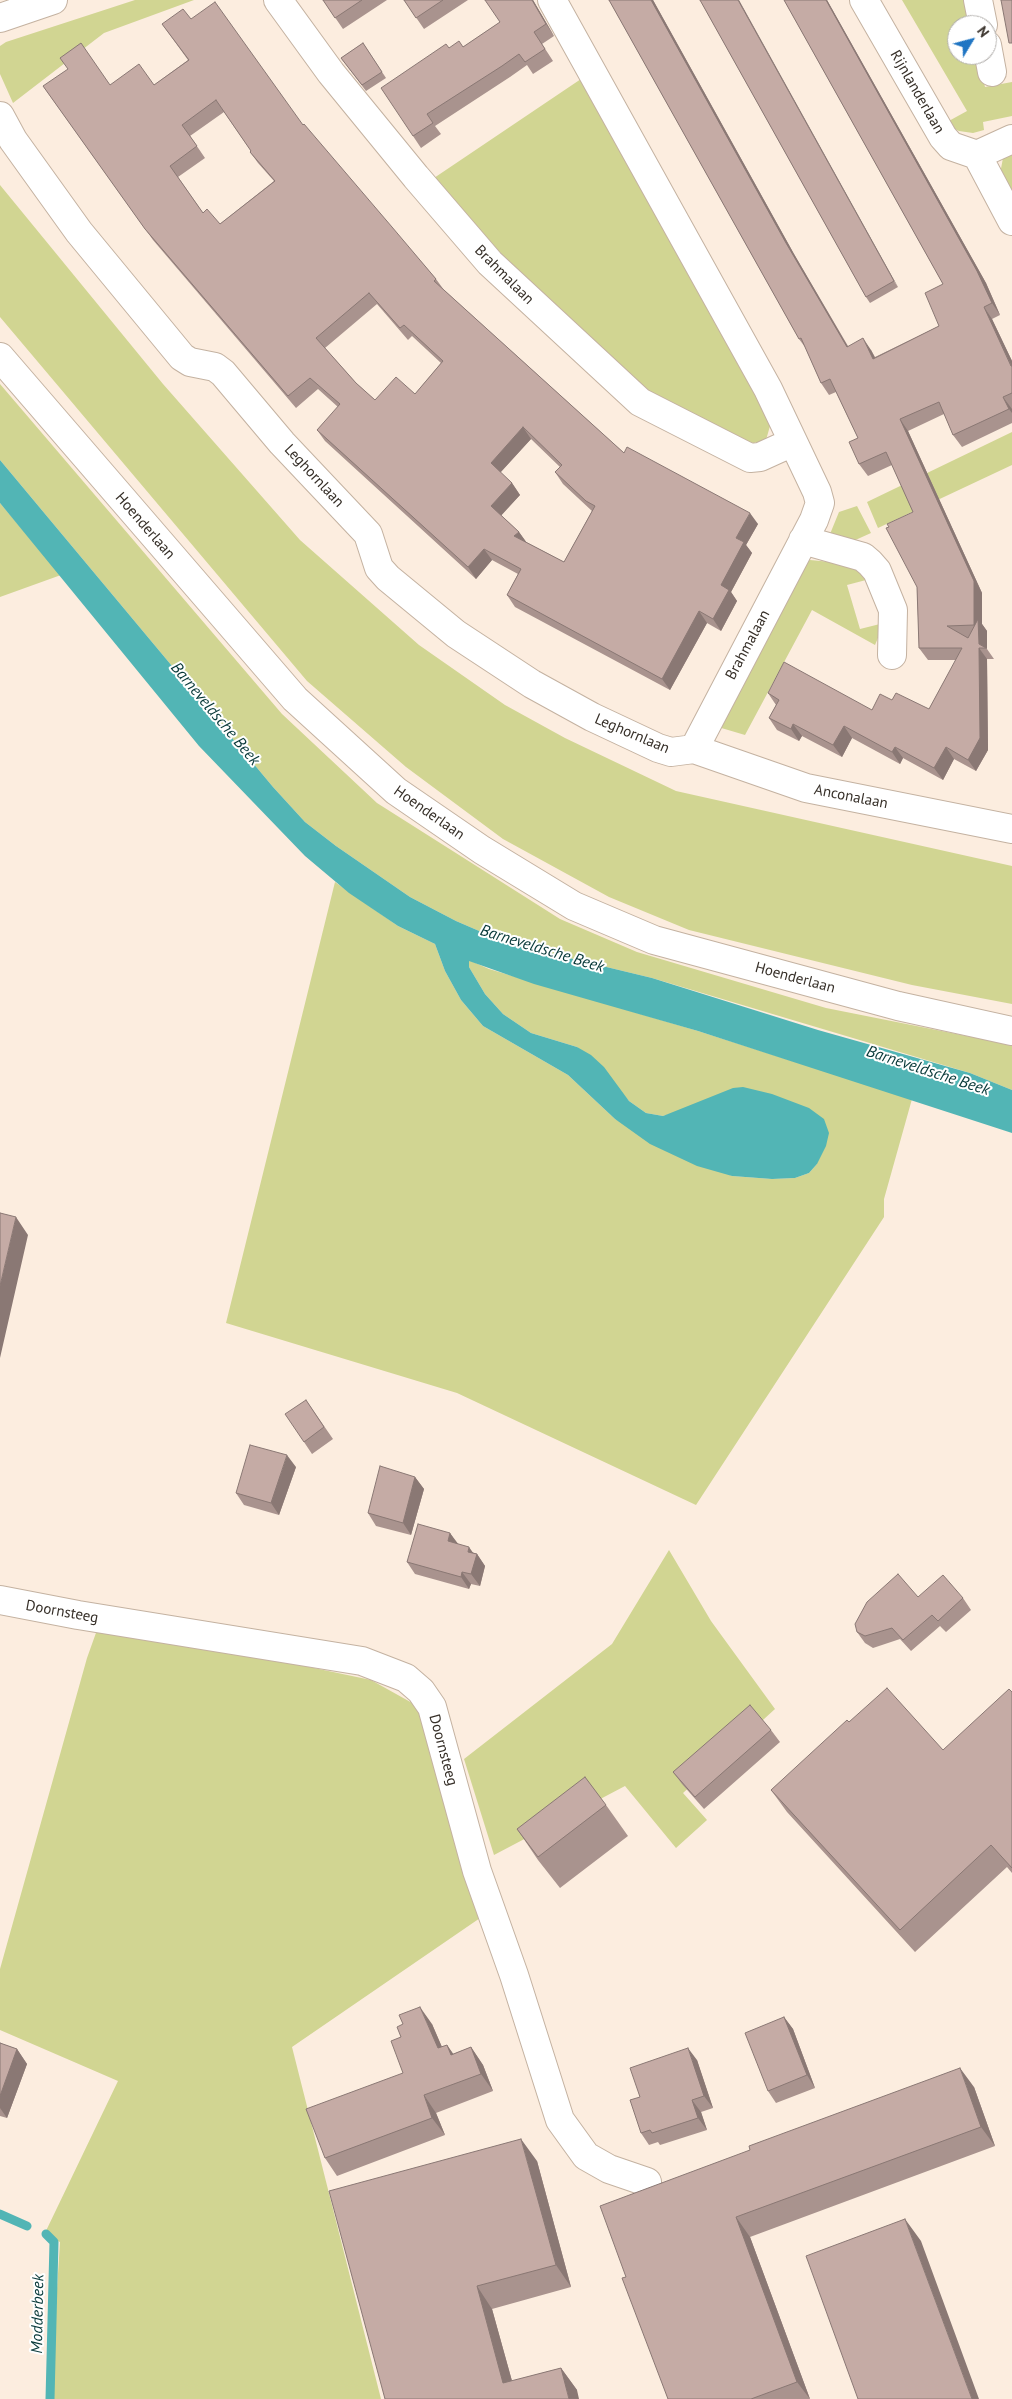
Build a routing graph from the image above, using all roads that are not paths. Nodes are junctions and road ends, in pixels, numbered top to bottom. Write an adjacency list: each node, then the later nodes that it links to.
1 (53, 0): 7 (street)
2 (278, 0): 15 (street, Brahmalaan)
3 (552, 0): 15 (street, Brahmalaan)
4 (864, 0): 12 (street, Rijnlanderlaan)
5 (978, 0): 6 (street)
6 (981, 15)
7 (0, 18)
8 (991, 65): 9 (street)
9 (992, 72)
10 (0, 116): 18 (street, Leghornlaan)
11 (1012, 139): 12 (street)
12 (977, 155): 13 (street)
13 (1012, 221)
14 (0, 357): 20 (street, Hoenderlaan)
15 (793, 442): 16 (street, Brahmalaan)
16 (803, 540): 17 (street); 18 (street, Brahmalaan)
17 (892, 655)
18 (694, 749): 19 (street, Anconalaan)
19 (1012, 829)
20 (1012, 1031)
21 (0, 1600): 22 (street, Doornsteeg)
22 (647, 2182)

